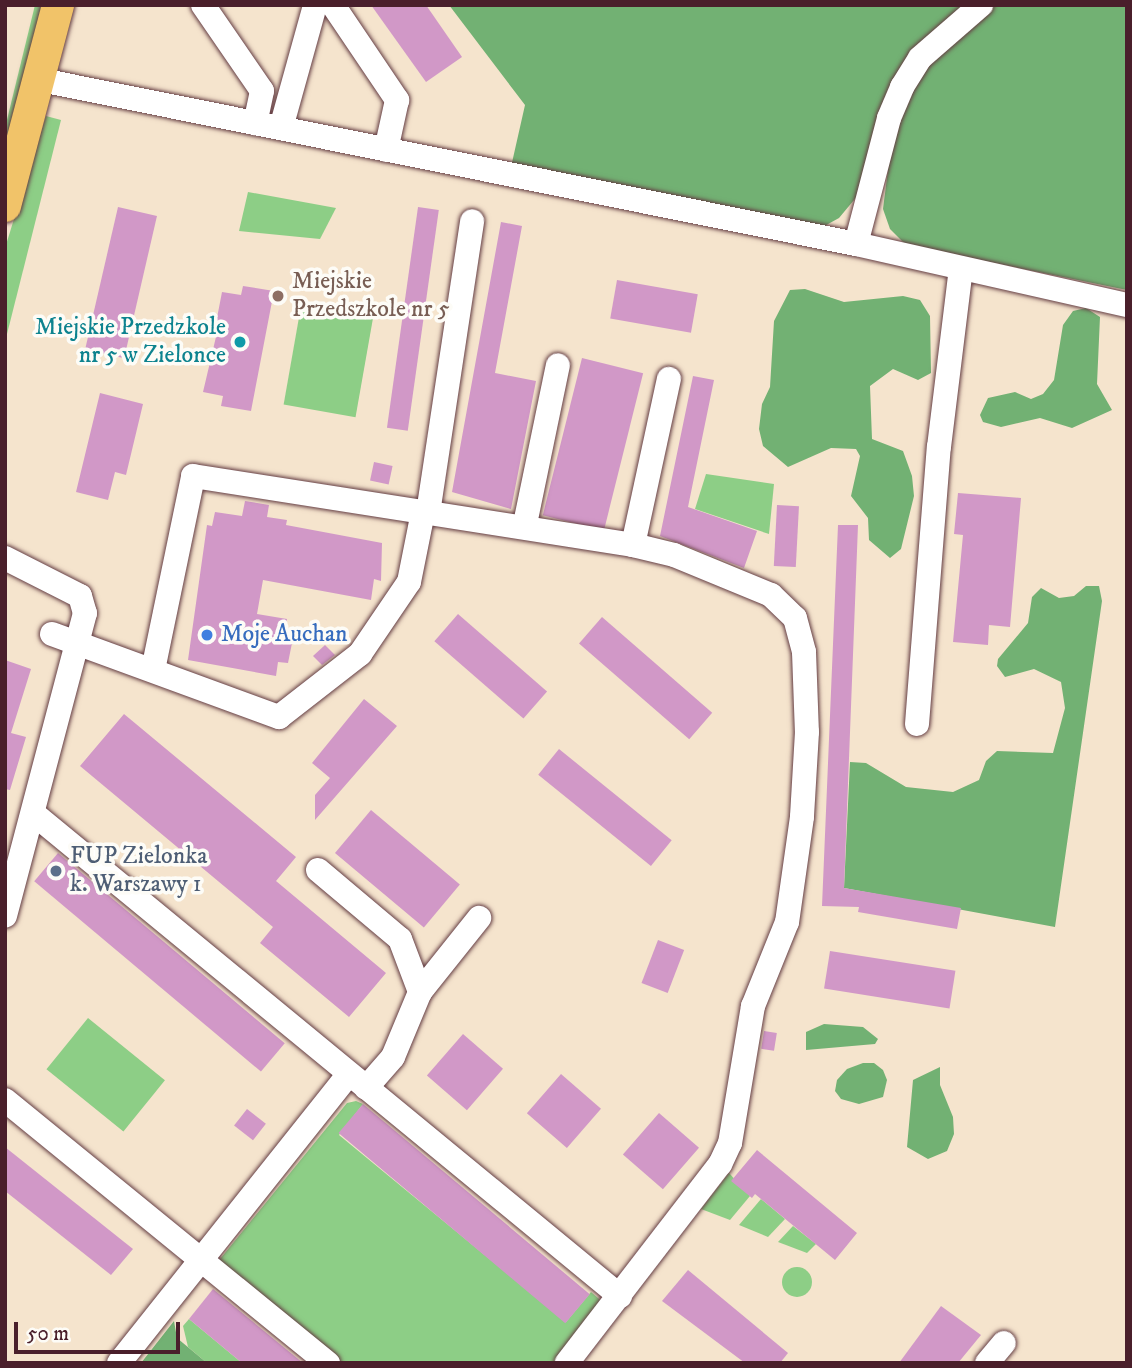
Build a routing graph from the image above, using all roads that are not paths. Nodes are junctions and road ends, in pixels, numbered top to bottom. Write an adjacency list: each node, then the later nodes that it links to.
1 (58, 5): 6 (main road)
2 (202, 5): 7 (street)
3 (315, 5): 8 (street)
4 (333, 5): 9 (street)
5 (981, 5): 12 (street)
6 (41, 80): 7 (street); 10 (main road)
7 (256, 123): 8 (street)
8 (281, 128): 9 (street)
9 (386, 150): 12 (street)
10 (5, 206)
11 (472, 221): 17 (street)
12 (856, 244): 13 (street)
13 (961, 268): 14 (street); 24 (street)
14 (1127, 304)
15 (558, 365): 18 (street)
16 (669, 379): 19 (street)
17 (425, 512): 18 (street); 23 (street); 23 (street)
18 (525, 524): 19 (street)
19 (633, 545): 33 (street)
20 (5, 558): 22 (street)
21 (52, 634): 22 (street)
22 (79, 643): 23 (street); 25 (street)
23 (153, 670)
24 (917, 724)
25 (34, 814): 27 (street); 30 (street)
26 (318, 870): 29 (street)
27 (5, 916)
28 (480, 918): 29 (street)
29 (420, 992): 30 (street)
30 (357, 1081): 32 (street); 33 (street)
31 (5, 1100): 32 (street)
32 (204, 1261): 35 (street); 36 (street)
33 (620, 1297): 37 (street)
34 (1003, 1343): 38 (street)
35 (119, 1363)
36 (327, 1363)
37 (567, 1363)
38 (987, 1363)

